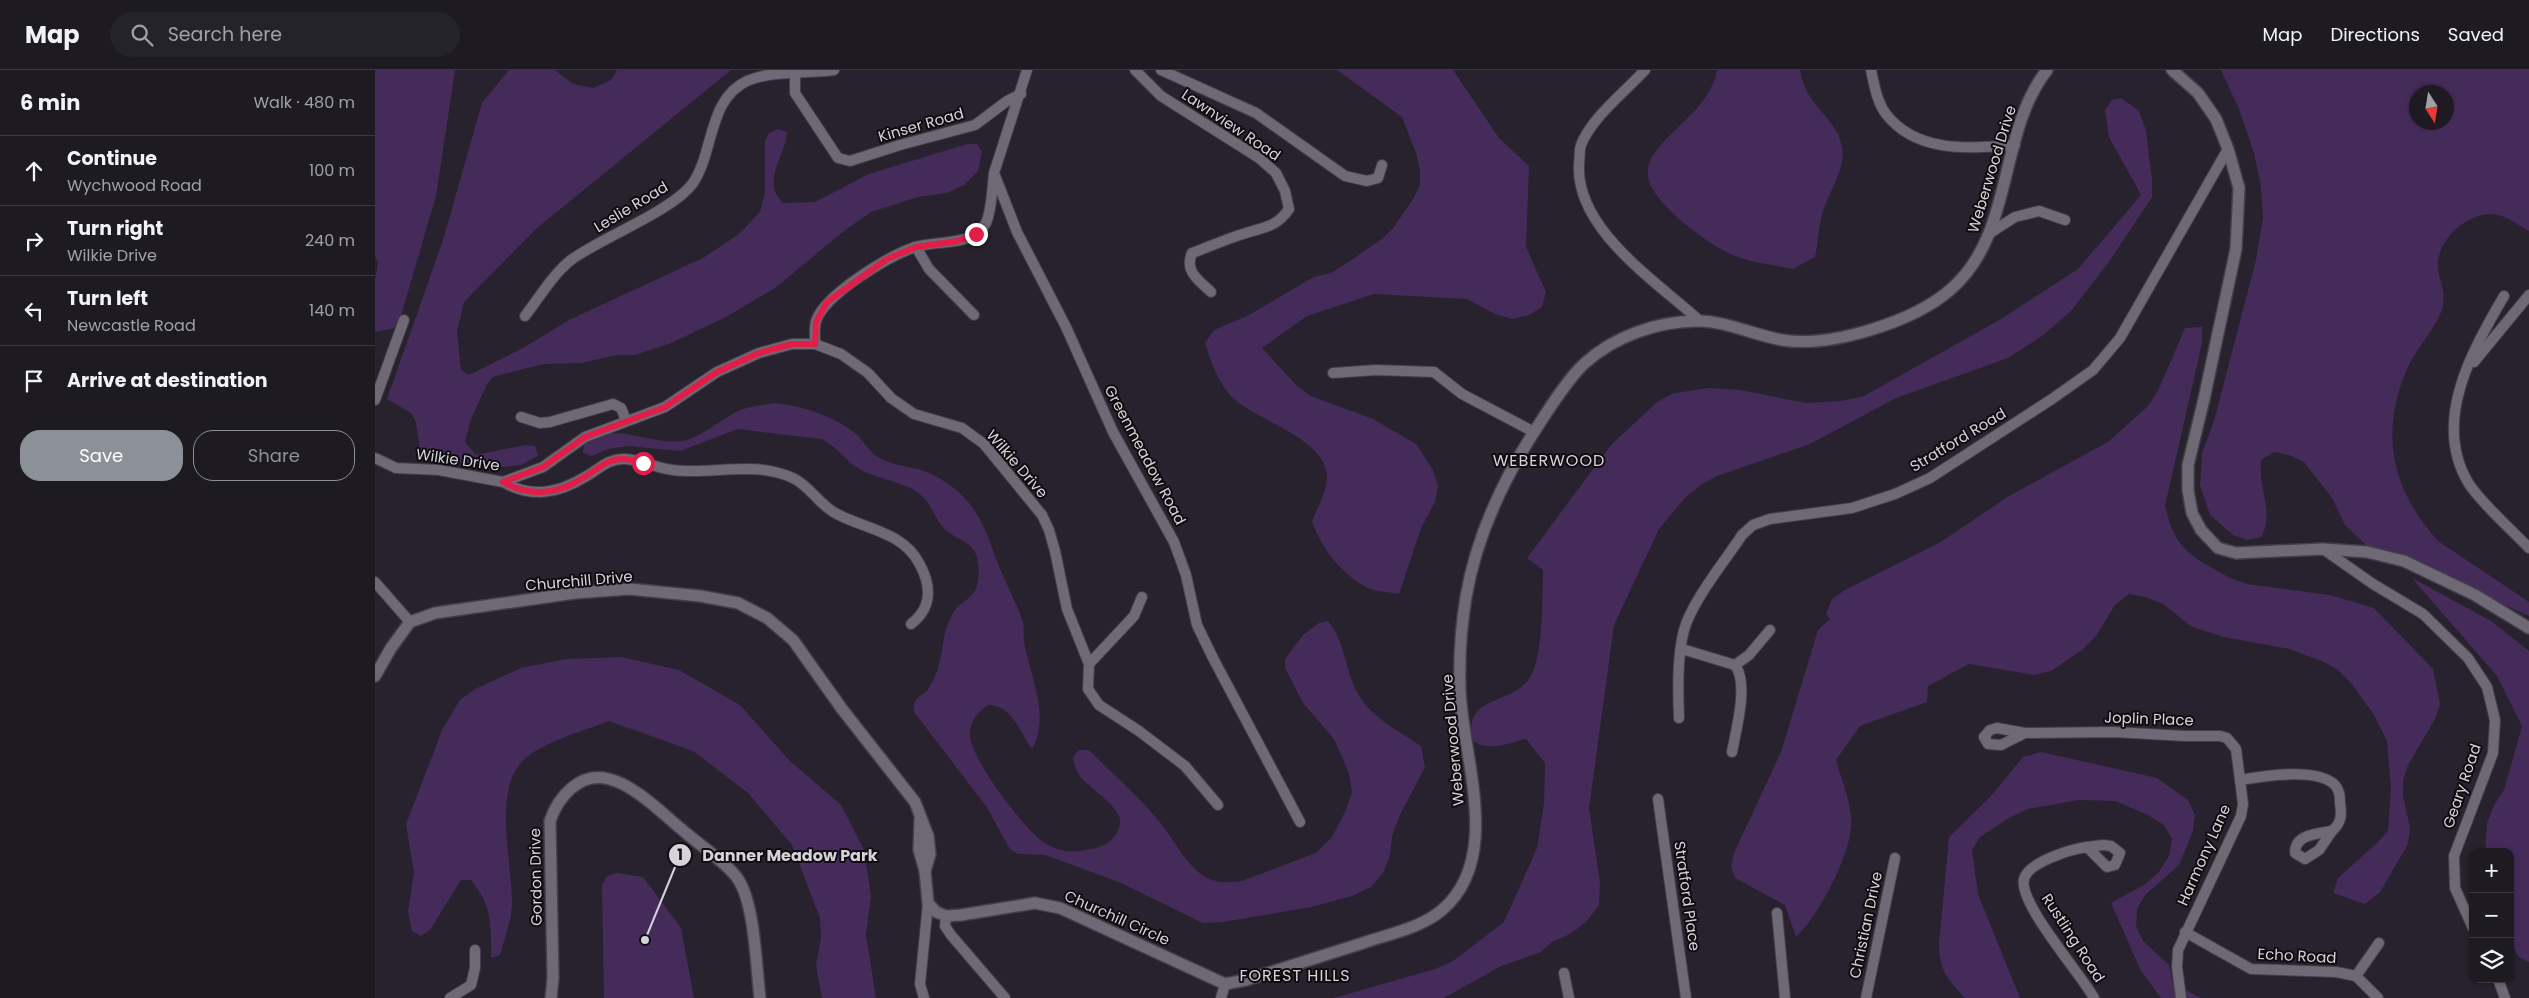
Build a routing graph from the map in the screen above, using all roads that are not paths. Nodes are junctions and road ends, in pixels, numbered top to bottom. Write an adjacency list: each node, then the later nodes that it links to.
1 (834, 70): 9 (street, Leslie Road)
2 (1027, 70): 10 (street)
3 (1135, 70): 18 (street, Lawnview Road)
4 (1161, 70): 13 (street, Lawnview Road)
5 (1645, 70): 24 (street)
6 (1871, 70): 11 (street)
7 (2047, 70): 11 (street, Weberwood Drive)
8 (2171, 70): 12 (street)
9 (796, 72): 10 (street, Kinser Road); 22 (street, Leslie Road)
10 (1021, 94): 14 (street)
11 (2015, 145): 16 (street, Weberwood Drive)
12 (2228, 149): 35 (street); 42 (street, Stratford Road)
13 (1382, 165)
14 (994, 173): 17 (street); 52 (street, Greenmeadow Road)
15 (2065, 220): 16 (street)
16 (1990, 233): 24 (street, Weberwood Drive)
17 (916, 247): 21 (street); 25 (street)
18 (1211, 292)
19 (2529, 295): 27 (street)
20 (2504, 296): 27 (street)
21 (974, 315)
22 (525, 316)
23 (404, 320): 28 (street)
24 (1700, 321): 31 (street, Weberwood Drive)
25 (815, 344): 30 (street, Wilkie Drive); 43 (street, Wilkie Drive)
26 (1333, 373): 31 (street)
27 (2466, 373): 34 (street)
28 (375, 400)
29 (521, 417): 30 (street)
30 (626, 420): 33 (street, Wilkie Drive)
31 (1534, 432): 66 (street, Weberwood Drive)
32 (375, 458): 33 (street, Wilkie Drive)
33 (503, 482): 39 (street)
34 (2529, 548)
35 (2323, 549): 40 (street); 59 (street, Geary Road)
36 (375, 582): 38 (street)
37 (1142, 597): 43 (street)
38 (410, 622): 45 (street); 56 (street, Churchill Drive)
39 (911, 624)
40 (2529, 628)
41 (1770, 630): 44 (street)
42 (1682, 649): 44 (street); 46 (street, Stratford Road)
43 (1089, 664): 51 (street, Wilkie Drive)
44 (1735, 665): 48 (street)
45 (375, 676)
46 (1679, 718)
47 (2025, 733): 49 (street, Joplin Place)
48 (1732, 752)
49 (2240, 780): 53 (street); 60 (street, Harmony Lane)
50 (1658, 799): 74 (street, Stratford Place)
51 (1218, 805)
52 (1300, 822)
53 (2332, 831)
54 (2087, 847): 77 (street, Rustling Road)
55 (1895, 858): 76 (street, Christian Drive)
56 (928, 902): 58 (street); 70 (street)
57 (1777, 913): 75 (street)
58 (946, 916): 66 (street, Churchill Circle); 71 (street)
59 (2469, 919)
60 (2185, 932): 64 (street, Echo Road); 78 (street, Harmony Lane)
61 (2379, 943): 64 (street)
62 (475, 950): 67 (street)
63 (1564, 973): 73 (street)
64 (2356, 976): 79 (street, Echo Road)
65 (2499, 983): 80 (street)
66 (1225, 984): 72 (street)
67 (450, 998)
68 (551, 998): 69 (street, Gordon Drive)
69 (759, 998)
70 (924, 998)
71 (1005, 998)
72 (1221, 998)
73 (1569, 998)
74 (1686, 998)
75 (1785, 998)
76 (1866, 998)
77 (2094, 998)
78 (2181, 998)
79 (2378, 998)
80 (2505, 998)

